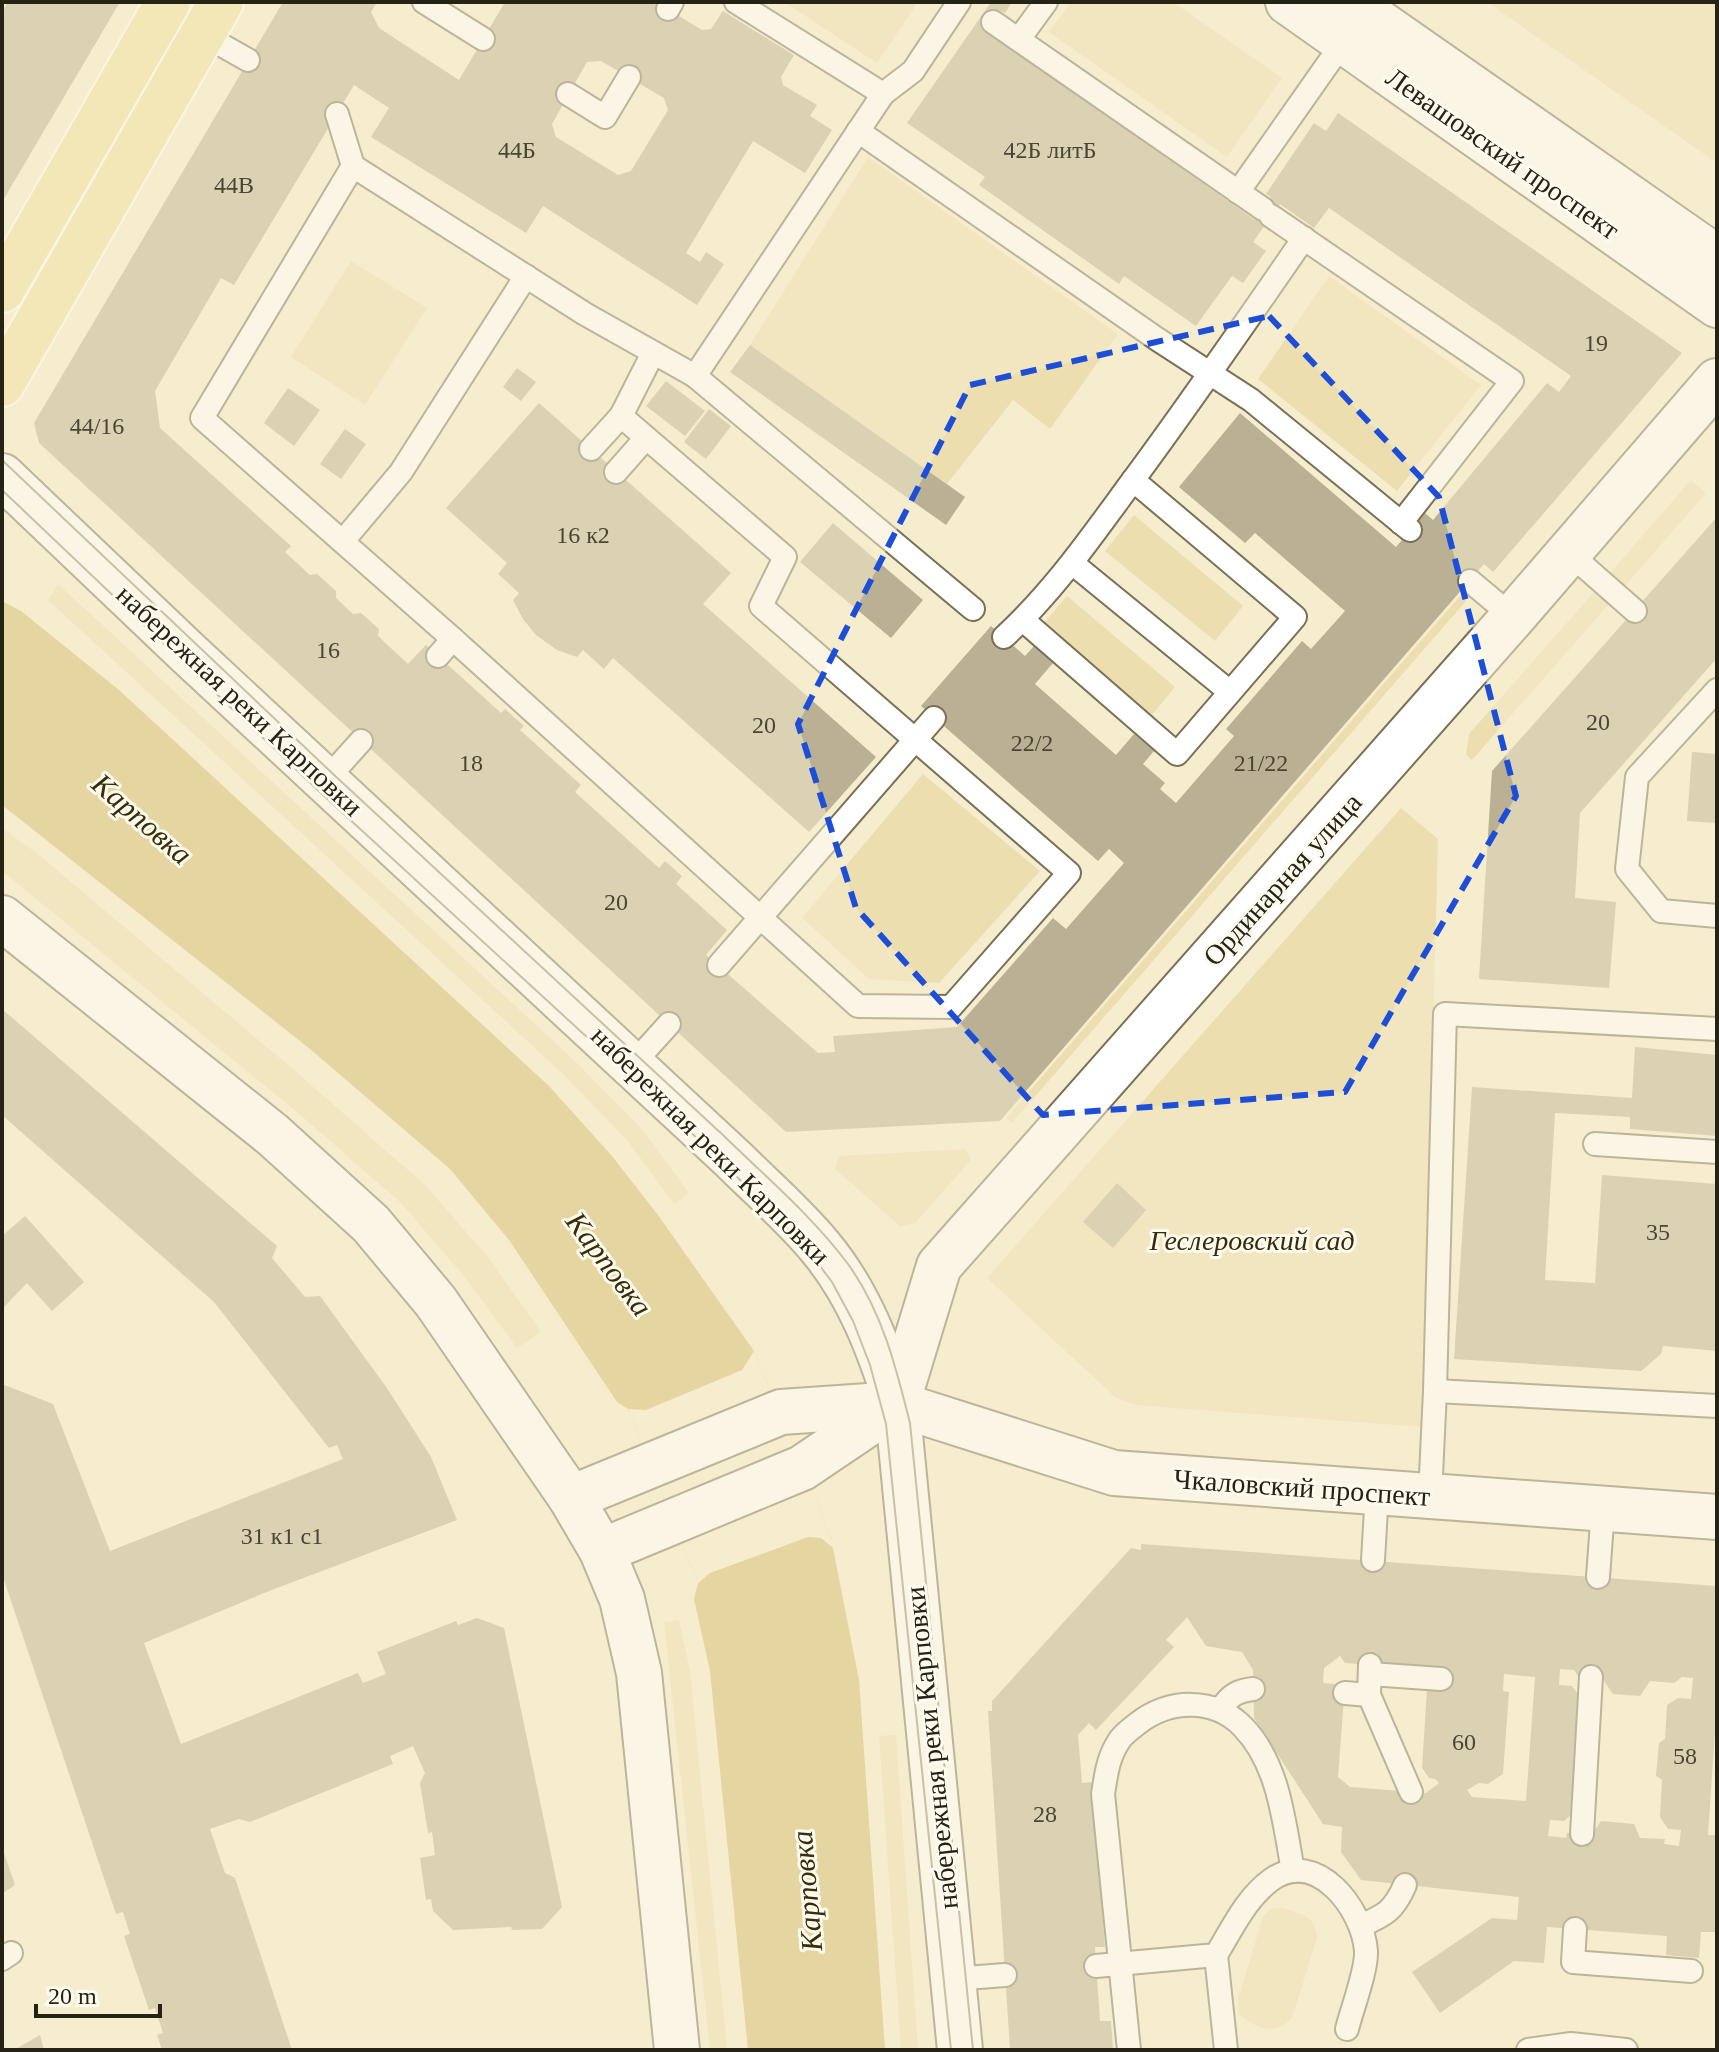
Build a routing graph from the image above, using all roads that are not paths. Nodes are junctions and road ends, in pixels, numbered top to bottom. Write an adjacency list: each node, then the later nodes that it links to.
1 (168, 2): 22 (main road)
2 (424, 2): 9 (lane)
3 (736, 2): 14 (lane)
4 (1046, 2): 10 (lane)
5 (1288, 2): 8 (street, Левашовский проспект)
6 (975, 10): 10 (lane); 14 (lane)
7 (212, 18): 11 (lane); 28 (main road)
8 (1347, 22): 18 (lane); 20 (street, Левашовский проспект); 23 (street, Левашовский проспект)
9 (483, 39)
10 (1019, 39): 18 (lane)
11 (248, 60)
12 (629, 77): 13 (lane)
13 (568, 94)
14 (883, 94): 16 (lane)
15 (337, 114): 17 (lane)
16 (858, 131): 25 (lane); 26 (lane)
17 (353, 166): 21 (lane); 35 (lane)
18 (1238, 192): 19 (lane)
19 (1304, 238): 25 (lane); 25 (lane)
20 (1717, 258)
21 (526, 276): 24 (lane); 35 (lane)
22 (2, 290)
23 (1717, 305)
24 (653, 353): 26 (lane); 29 (lane)
25 (1210, 374): 34 (lane)
26 (695, 376): 39 (lane)
27 (1717, 381): 36 (street, Ординарная улица)
28 (2, 384)
29 (621, 416): 30 (lane); 31 (lane)
30 (646, 438): 32 (lane); 48 (lane)
31 (591, 449)
32 (616, 472)
33 (2, 476): 49 (street, набережная реки Карповки)
34 (1133, 480): 37 (lane); 45 (lane)
35 (343, 541): 52 (lane)
36 (1569, 553): 40 (lane); 41 (street, Ординарная улица)
37 (1072, 563): 42 (lane); 45 (lane)
38 (1470, 581): 41 (lane)
39 (973, 609)
40 (1635, 611)
41 (1513, 617): 60 (street, Ординарная улица)
42 (1023, 620): 43 (lane); 45 (lane)
43 (1004, 637)
44 (1713, 682): 50 (lane)
45 (1230, 692)
46 (934, 718): 48 (lane)
47 (361, 741): 49 (lane)
48 (914, 741): 52 (lane); 52 (lane)
49 (325, 781): 56 (street, набережная реки Карповки)
50 (1717, 916)
51 (2, 918): 64 (street)
52 (760, 919): 53 (lane)
53 (719, 965)
54 (669, 1024): 56 (lane)
55 (1717, 1029): 59 (lane)
56 (632, 1065): 60 (street, набережная реки Карповки)
57 (1595, 1144): 58 (lane)
58 (1717, 1152)
59 (1435, 1391): 61 (lane); 63 (lane)
60 (897, 1404): 62 (street, Чкаловский проспект); 64 (street); 67 (street); 87 (street, набережная реки Карповки)
61 (1717, 1406)
62 (1377, 1492): 63 (street, Чкаловский проспект); 68 (lane)
63 (1430, 1496): 65 (street, Чкаловский проспект)
64 (571, 1498): 67 (street)
65 (1603, 1509): 66 (street, Чкаловский проспект); 69 (lane)
66 (1717, 1517)
67 (602, 1551): 89 (street)
68 (1373, 1560)
69 (1598, 1577)
70 (1591, 1677): 77 (lane)
71 (1370, 1678): 72 (lane); 74 (lane); 76 (lane)
72 (1441, 1679)
73 (1253, 1689): 75 (lane)
74 (1345, 1693)
75 (1221, 1709): 78 (lane); 83 (lane)
76 (1411, 1792)
77 (1582, 1834)
78 (1293, 1871): 80 (lane); 82 (lane)
79 (1405, 1885): 80 (lane)
80 (1362, 1925): 88 (lane)
81 (1575, 1929): 85 (lane)
82 (1216, 1955): 83 (lane); 92 (lane)
83 (1120, 1964): 84 (lane); 91 (lane)
84 (1096, 1966)
85 (1691, 1971)
86 (1005, 1975): 87 (lane)
87 (953, 1979): 90 (street, набережная реки Карповки)
88 (1347, 2029)
89 (677, 2050)
90 (960, 2050)
91 (1129, 2050)
92 (1226, 2050)
93 (1528, 2050): 94 (lane)
94 (1626, 2050)

